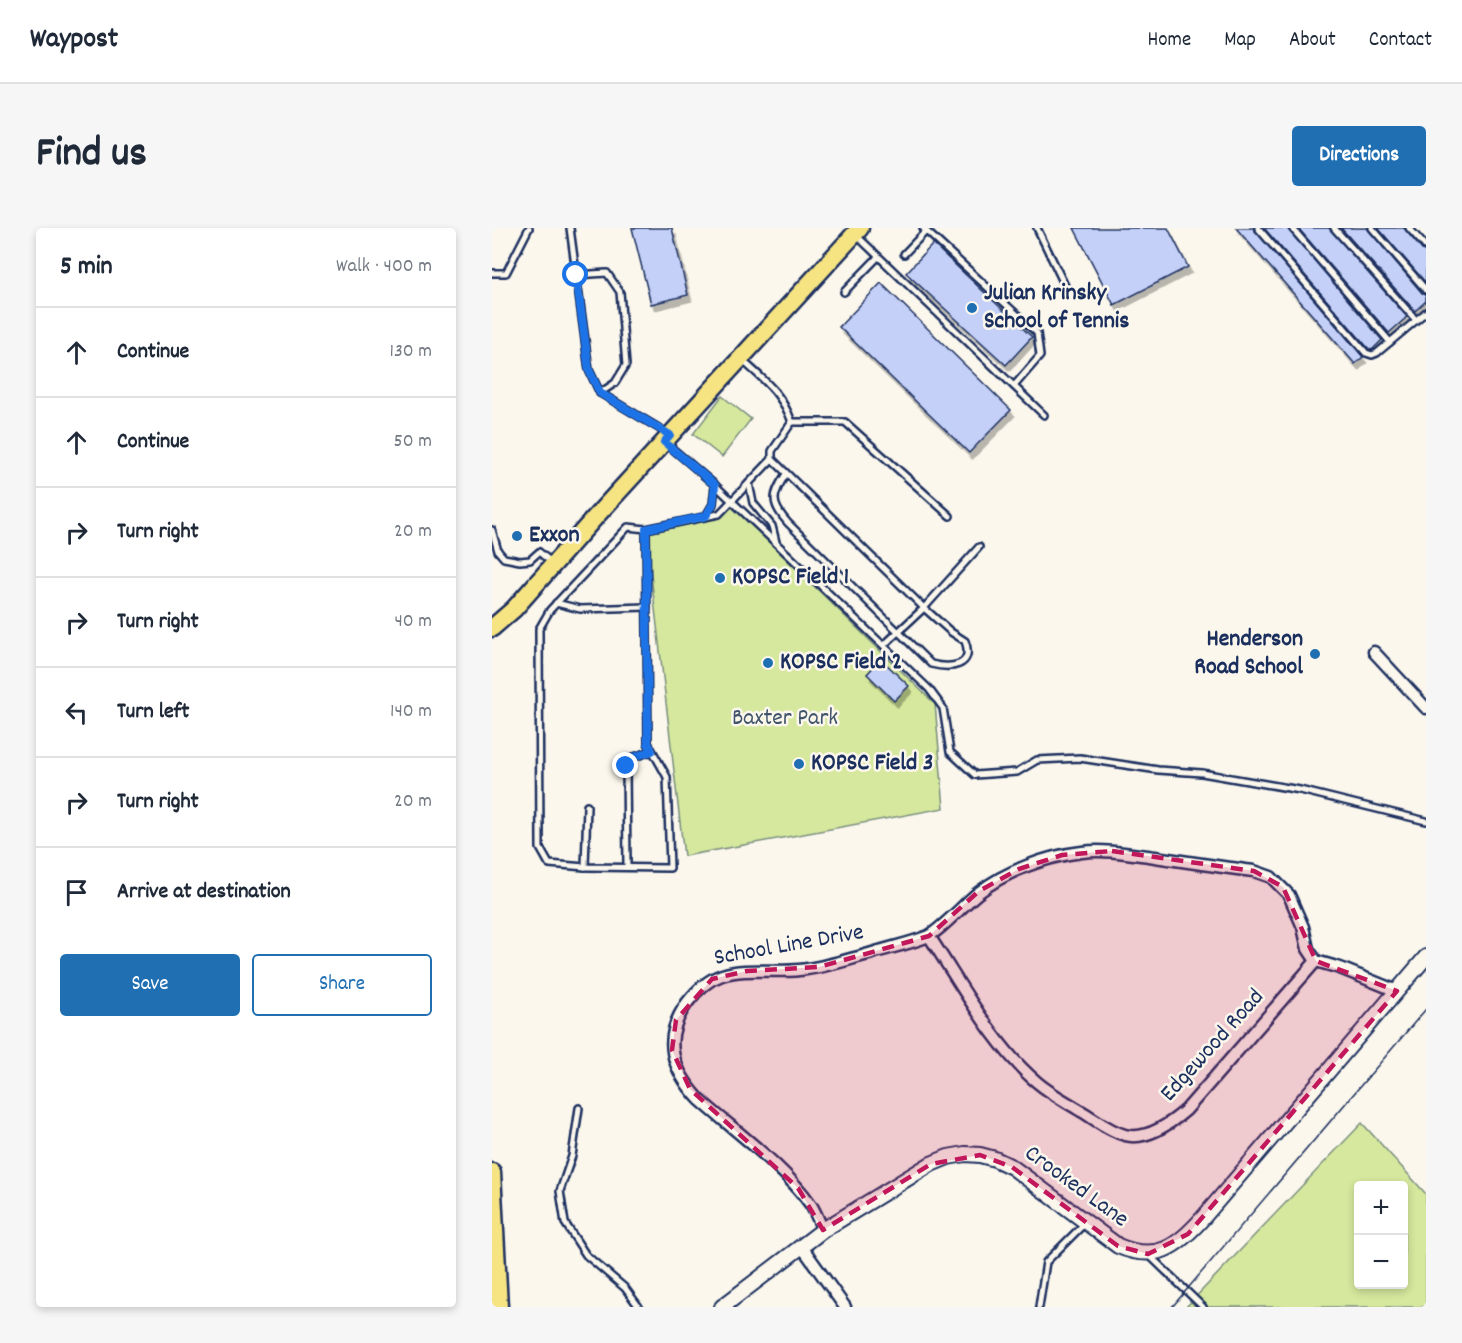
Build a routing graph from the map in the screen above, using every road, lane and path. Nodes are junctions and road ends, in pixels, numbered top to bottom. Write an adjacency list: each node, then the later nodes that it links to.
1 (529, 228): 14 (lane)
2 (570, 228): 15 (lane)
3 (1037, 228): 18 (lane)
4 (1257, 228): 21 (lane)
5 (1292, 228): 21 (lane)
6 (1334, 228): 20 (lane)
7 (1372, 228): 16 (lane)
8 (1409, 228): 11 (lane)
9 (925, 229): 12 (lane); 23 (lane)
10 (857, 231): 13 (lane); 22 (main road)
11 (1426, 247)
12 (904, 254)
13 (878, 257): 17 (lane); 23 (lane)
14 (492, 273)
15 (576, 275): 24 (lane); 24 (lane)
16 (1426, 290)
17 (844, 292)
18 (1068, 292)
19 (1426, 312): 20 (lane)
20 (1416, 320): 21 (lane)
21 (1390, 342)
22 (740, 358): 26 (lane); 27 (main road)
23 (1014, 386): 25 (lane)
24 (600, 393): 27 (lane)
25 (1044, 415)
26 (792, 422): 28 (lane); 34 (lane)
27 (667, 438): 31 (lane); 39 (main road)
28 (772, 459): 29 (lane); 30 (lane)
29 (786, 474): 42 (lane); 44 (lane)
30 (749, 483): 32 (lane); 37 (lane)
31 (715, 485): 32 (lane); 33 (lane)
32 (732, 501): 33 (lane); 37 (lane)
33 (706, 516): 35 (lane)
34 (950, 516)
35 (646, 529): 40 (lane); 41 (lane)
36 (492, 530): 39 (lane)
37 (777, 544): 45 (lane)
38 (979, 548): 42 (lane)
39 (554, 564): 43 (main road)
40 (556, 603): 41 (lane); 51 (lane)
41 (646, 607): 48 (lane)
42 (924, 608): 44 (lane); 44 (lane)
43 (492, 628)
44 (899, 631): 45 (lane)
45 (884, 645): 50 (lane)
46 (1374, 652): 47 (street)
47 (1426, 708)
48 (652, 751): 52 (lane); 52 (lane)
49 (587, 806): 51 (lane)
50 (1426, 821)
51 (585, 867): 52 (lane)
52 (627, 867)
53 (929, 936): 55 (street, School Line Drive); 55 (street, Edgewood Road); 60 (street, School Line Drive)
54 (1426, 957): 56 (street)
55 (1316, 961): 56 (street)
56 (1397, 991): 62 (street)
57 (579, 1108): 64 (lane)
58 (492, 1172): 63 (main road)
59 (1086, 1222): 60 (street, Crooked Lane); 62 (street, Crooked Lane); 67 (lane)
60 (823, 1230): 61 (street, Crooked Lane)
61 (802, 1248): 65 (street, Crooked Lane); 66 (street)
62 (1148, 1254): 68 (lane)
63 (499, 1307)
64 (639, 1307)
65 (722, 1307)
66 (845, 1307)
67 (1039, 1307)
68 (1203, 1307)

